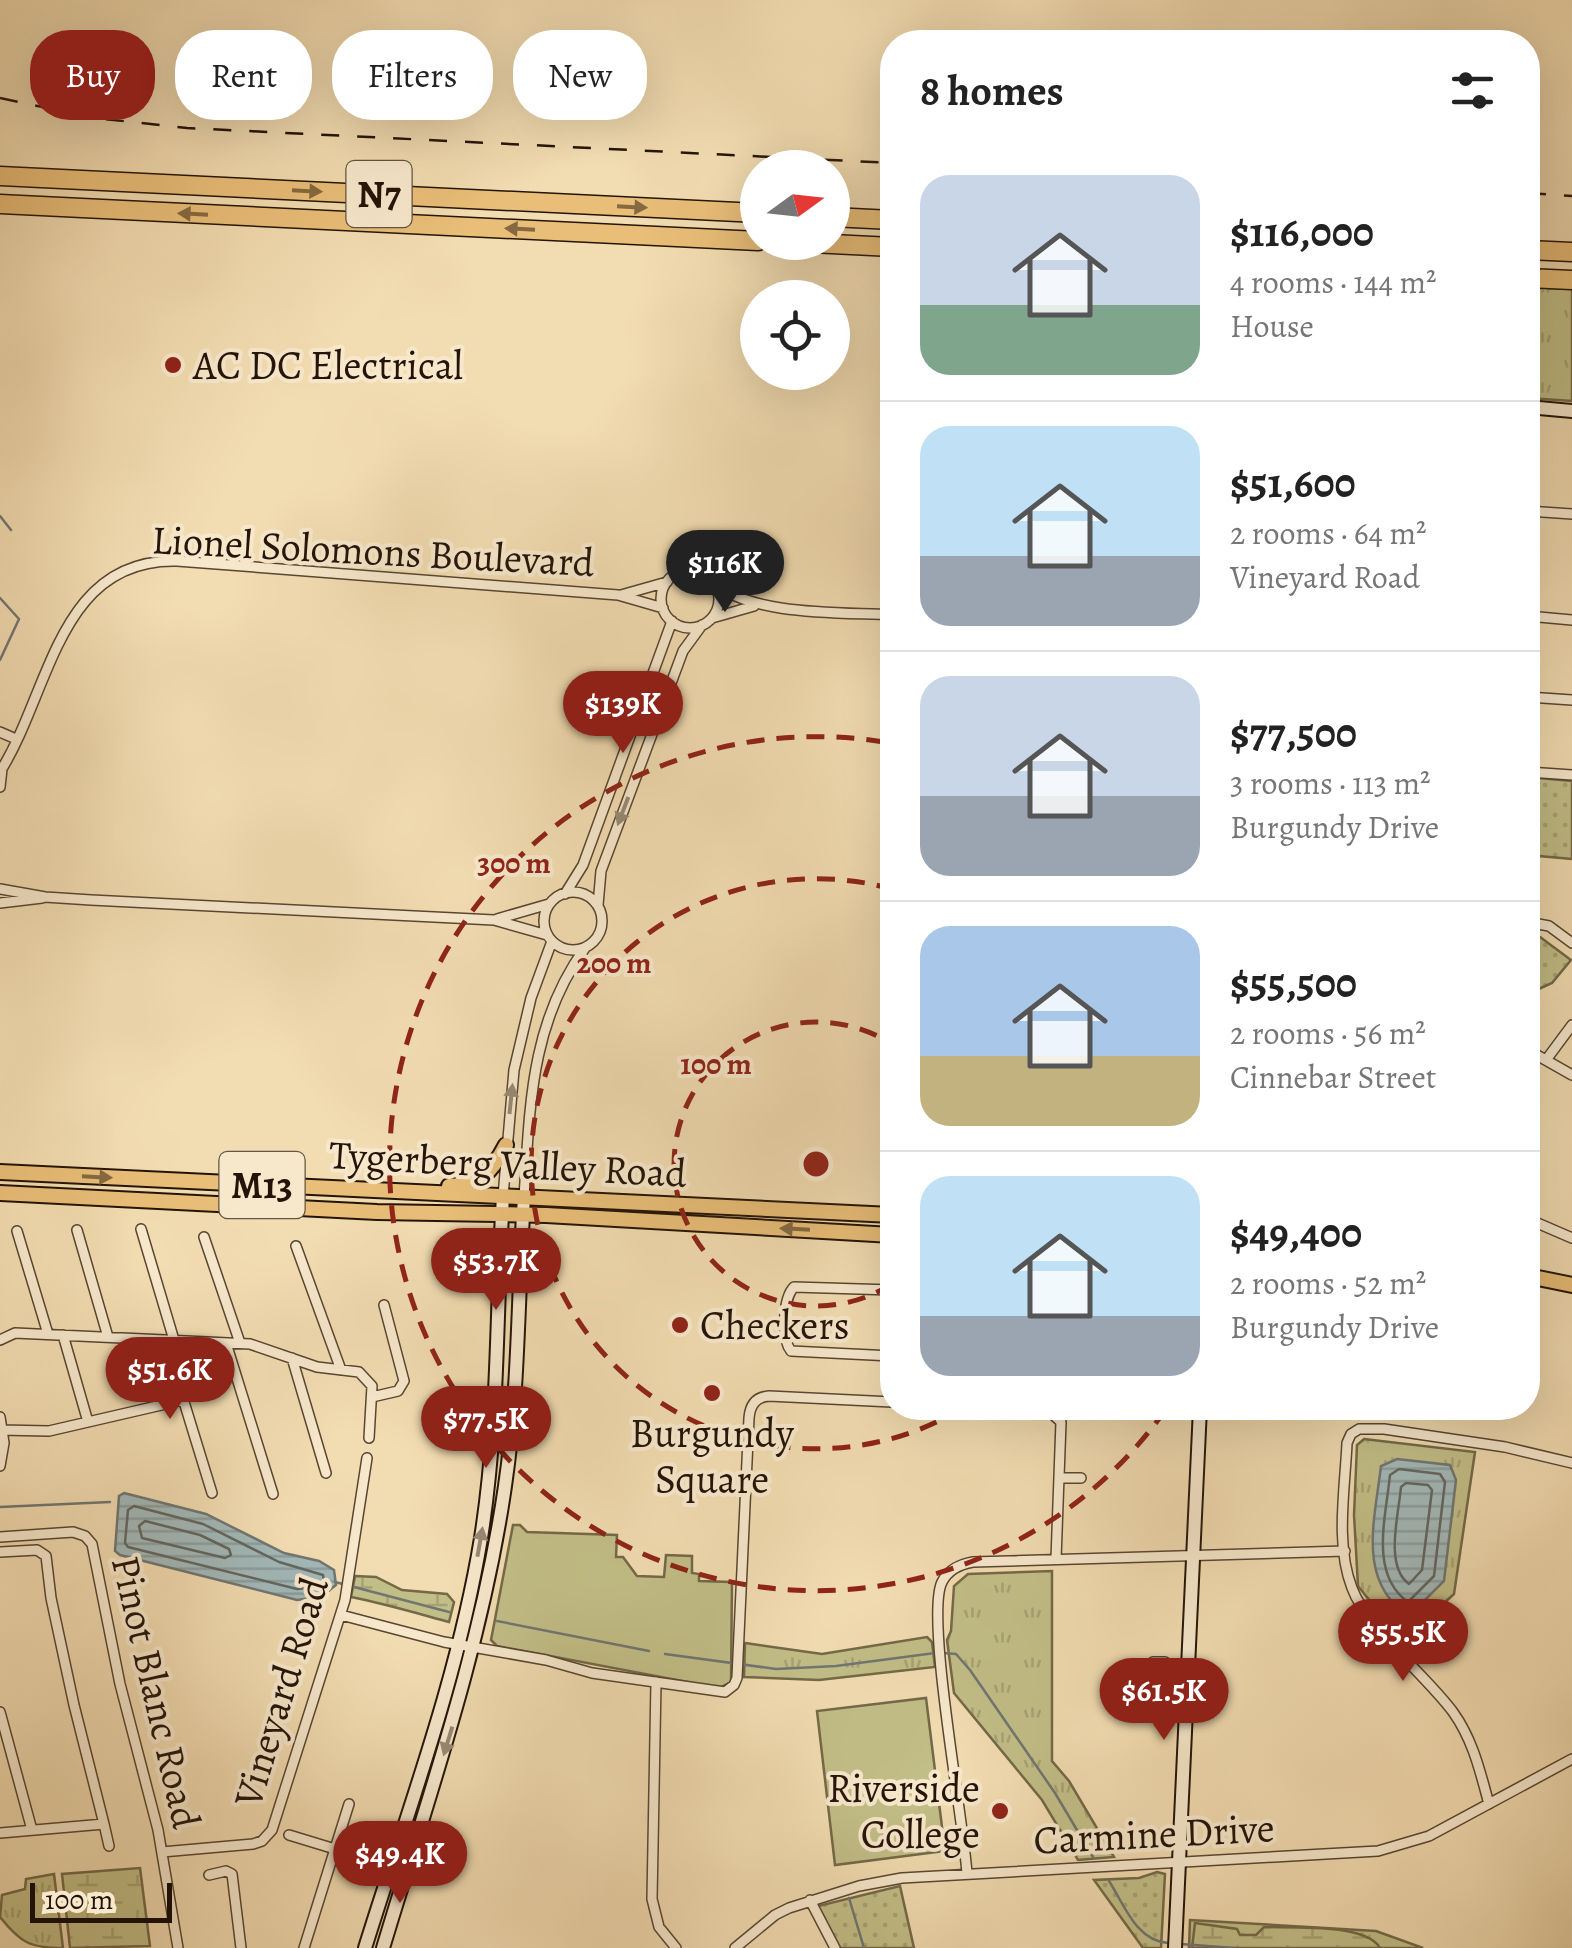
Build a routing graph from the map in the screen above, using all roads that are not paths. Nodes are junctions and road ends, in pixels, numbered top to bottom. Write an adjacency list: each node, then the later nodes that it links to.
1 (0, 168): 3 (highway)
2 (0, 176): 3 (highway, N7)
3 (258, 188): 6 (highway, N7, one-way to 6)
4 (0, 204): 5 (highway, N7)
5 (130, 211): 7 (highway); 10 (highway, N7, one-way to 5)
6 (740, 212)
7 (0, 215)
8 (850, 218): 9 (highway)
9 (880, 219)
10 (740, 240)
11 (850, 246): 12 (highway)
12 (880, 247)
13 (1540, 251): 14 (highway)
14 (1572, 252)
15 (1540, 279): 16 (highway)
16 (1572, 280)
17 (1540, 408): 18 (main road)
18 (1572, 410)
19 (1540, 511): 20 (street)
20 (1572, 514)
21 (667, 582): 22 (street); 23 (street, Lionel Solomons Boulevard); 25 (street)
22 (715, 584): 24 (street); 28 (street)
23 (618, 595): 25 (street, Lionel Solomons Boulevard); 35 (street, Lionel Solomons Boulevard)
24 (757, 606): 26 (street); 28 (street)
25 (662, 608): 30 (street)
26 (880, 614)
27 (1540, 617): 29 (street)
28 (712, 618): 31 (street)
29 (1572, 620)
30 (672, 622): 31 (street); 41 (street)
31 (702, 626): 45 (street, one-way to 45)
32 (1540, 698): 33 (street)
33 (1572, 700)
34 (0, 732): 35 (street)
35 (16, 739): 36 (street, Lionel Solomons Boulevard)
36 (1, 770): 39 (street, Lionel Solomons Boulevard)
37 (1540, 773): 38 (street)
38 (1572, 776)
39 (0, 787)
40 (0, 889): 42 (street)
41 (565, 894): 44 (street); 45 (street)
42 (45, 897): 43 (street); 46 (street)
43 (0, 903)
44 (550, 904): 46 (street); 48 (street)
45 (598, 906): 50 (street)
46 (494, 920): 48 (street)
47 (1540, 924): 49 (street)
48 (550, 938): 50 (street); 55 (street, one-way to 48)
49 (1572, 944)
50 (585, 948): 60 (street)
51 (1572, 1025): 53 (street)
52 (1540, 1057): 53 (street)
53 (1546, 1060): 54 (street)
54 (1572, 1075)
55 (506, 1145): 57 (main road); 59 (street)
56 (0, 1172): 57 (main road, Tygerberg Valley Road / M13, one-way to 57)
57 (379, 1191): 59 (main road, Tygerberg Valley Road / M13)
58 (0, 1193): 61 (main road, Tygerberg Valley Road / M13)
59 (503, 1196): 60 (main road, Tygerberg Valley Road / M13); 61 (main road)
60 (524, 1197): 62 (main road, Tygerberg Valley Road / M13); 63 (main road)
61 (502, 1214): 63 (main road, Tygerberg Valley Road / M13); 109 (main road, one-way to 61)
62 (880, 1214)
63 (523, 1215): 68 (main road, Tygerberg Valley Road / M13, one-way to 63); 110 (main road)
64 (1540, 1223): 70 (street)
65 (141, 1229): 80 (street)
66 (77, 1230): 78 (street)
67 (17, 1231): 76 (street)
68 (880, 1234)
69 (204, 1238): 82 (street)
70 (1572, 1238)
71 (296, 1246): 85 (street)
72 (1540, 1278): 73 (main road)
73 (1572, 1285)
74 (880, 1290): 83 (street)
75 (384, 1305): 86 (street)
76 (48, 1334): 77 (street); 79 (street)
77 (63, 1335): 78 (street); 92 (street)
78 (108, 1337): 80 (street)
79 (0, 1340)
80 (169, 1340): 81 (street); 87 (street)
81 (226, 1343): 82 (street); 102 (street)
82 (240, 1343): 84 (street)
83 (880, 1355)
84 (292, 1358): 85 (street); 98 (street)
85 (341, 1370): 86 (street)
86 (372, 1397): 94 (street)
87 (183, 1400): 92 (street); 101 (street)
88 (880, 1401): 111 (street)
89 (0, 1417): 93 (street)
90 (1060, 1420): 99 (street)
91 (1200, 1420): 106 (main road)
92 (88, 1422): 93 (street)
93 (1, 1430): 97 (street)
94 (369, 1438)
95 (367, 1458): 108 (street, Vineyard Road)
96 (1572, 1463): 104 (street)
97 (0, 1466)
98 (326, 1473)
99 (1060, 1478): 100 (street); 107 (street)
100 (1081, 1478)
101 (212, 1493)
102 (273, 1494)
103 (0, 1537): 122 (street, Pinot Blanc Road)
104 (1346, 1551): 106 (street); 115 (street)
105 (0, 1552): 116 (street)
106 (1194, 1554): 107 (street); 124 (main road)
107 (1056, 1559): 126 (street)
108 (341, 1616): 109 (street); 122 (street, Vineyard Road)
109 (458, 1644): 110 (street); 123 (main road)
110 (473, 1647): 111 (street); 125 (main road, one-way to 125)
111 (656, 1682): 135 (street)
112 (0, 1712): 117 (street)
113 (1572, 1759): 115 (street, Carmine Drive)
114 (348, 1804): 121 (street)
115 (1489, 1804): 124 (street, Carmine Drive)
116 (104, 1824): 117 (street); 120 (street)
117 (32, 1830): 118 (street)
118 (0, 1833)
119 (289, 1835): 121 (street)
120 (109, 1846)
121 (335, 1849): 132 (street)
122 (162, 1852): 130 (street, Pinot Blanc Road)
123 (391, 1862): 125 (street); 133 (main road)
124 (1178, 1863): 126 (street, Carmine Drive); 129 (main road)
125 (408, 1867): 134 (main road)
126 (967, 1874): 128 (street, Carmine Drive)
127 (209, 1875): 131 (street)
128 (810, 1900): 136 (street, Carmine Drive); 137 (street)
129 (1175, 1941)
130 (178, 1948)
131 (241, 1948)
132 (304, 1948)
133 (365, 1948)
134 (382, 1948)
135 (676, 1948)
136 (735, 1948)
137 (835, 1948)

